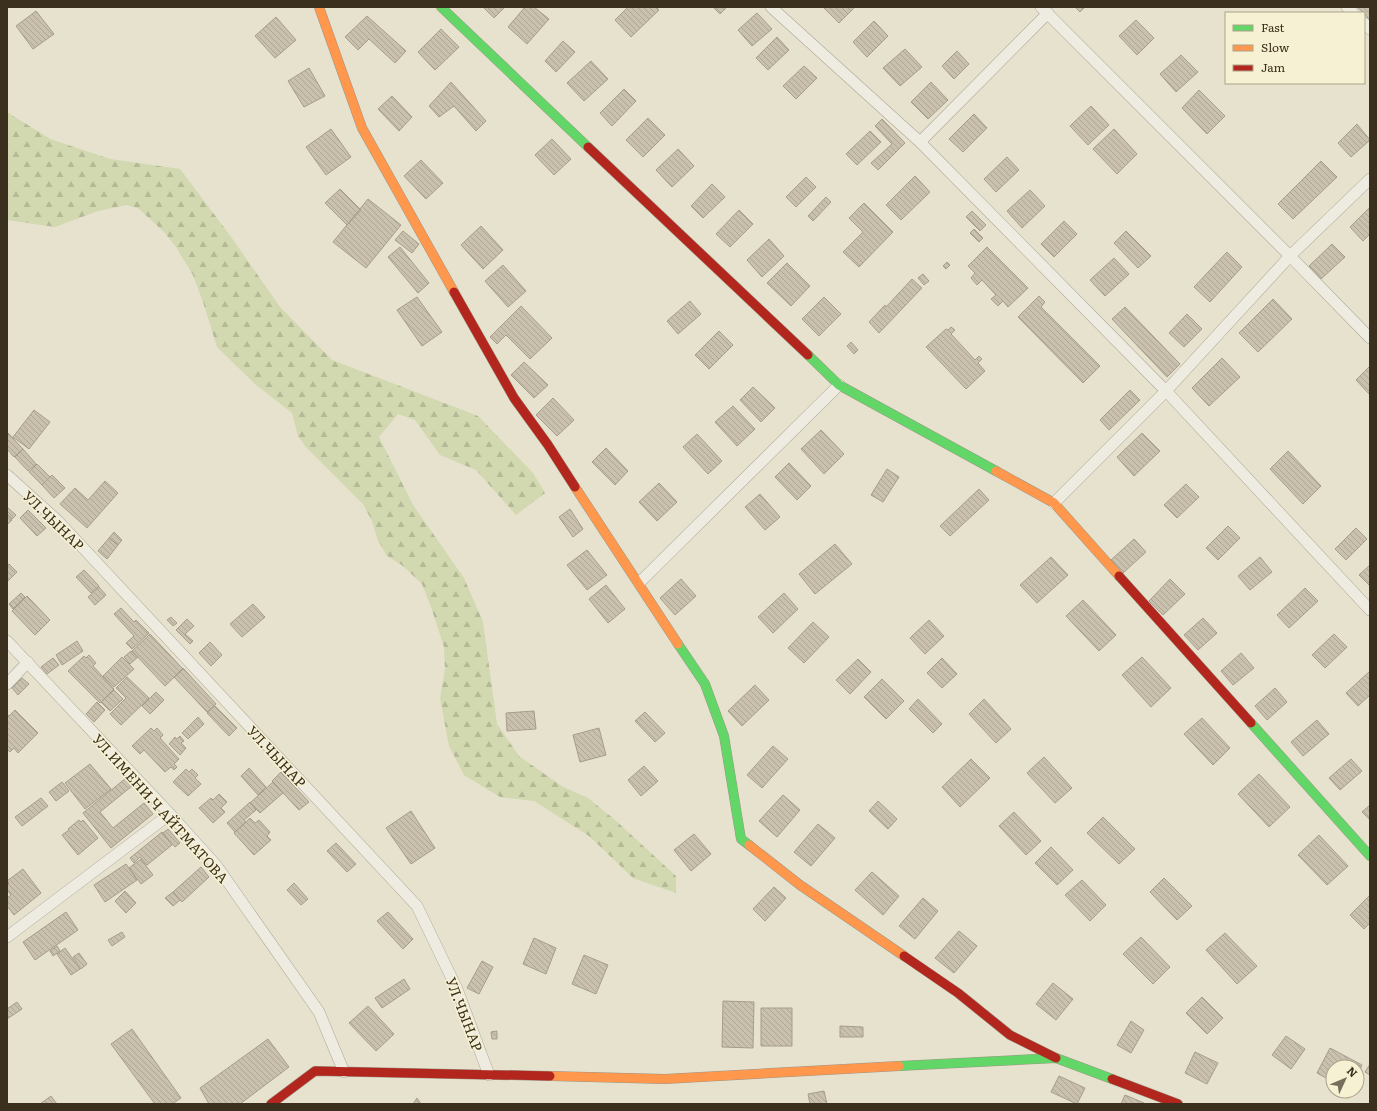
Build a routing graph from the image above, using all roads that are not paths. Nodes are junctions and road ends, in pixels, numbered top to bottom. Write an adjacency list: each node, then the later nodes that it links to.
1 (319, 7): 13 (street)
2 (441, 7): 9 (street)
3 (771, 7): 5 (street)
4 (1044, 10): 5 (street); 7 (street)
5 (920, 142): 10 (street)
6 (1370, 179): 7 (street)
7 (1290, 256): 8 (street); 10 (street)
8 (1370, 338)
9 (840, 385): 12 (street); 13 (street)
10 (1166, 391): 12 (street); 14 (street)
11 (7, 475): 23 (street, УЛ.ЧЫНАР)
12 (1054, 503): 19 (street)
13 (639, 583): 21 (street)
14 (1370, 610)
15 (7, 641): 16 (street, УЛ.ИМЕНИ.Ч АЙТМАТОВА)
16 (28, 662): 17 (street); 18 (street, УЛ.ИМЕНИ.Ч АЙТМАТОВА)
17 (7, 684)
18 (170, 814): 20 (street); 22 (street, УЛ.ИМЕНИ.Ч АЙТМАТОВА)
19 (1370, 856)
20 (7, 938)
21 (1056, 1058): 23 (street); 25 (street)
22 (344, 1072): 23 (street); 24 (street)
23 (489, 1075)
24 (271, 1104)
25 (1178, 1104)

